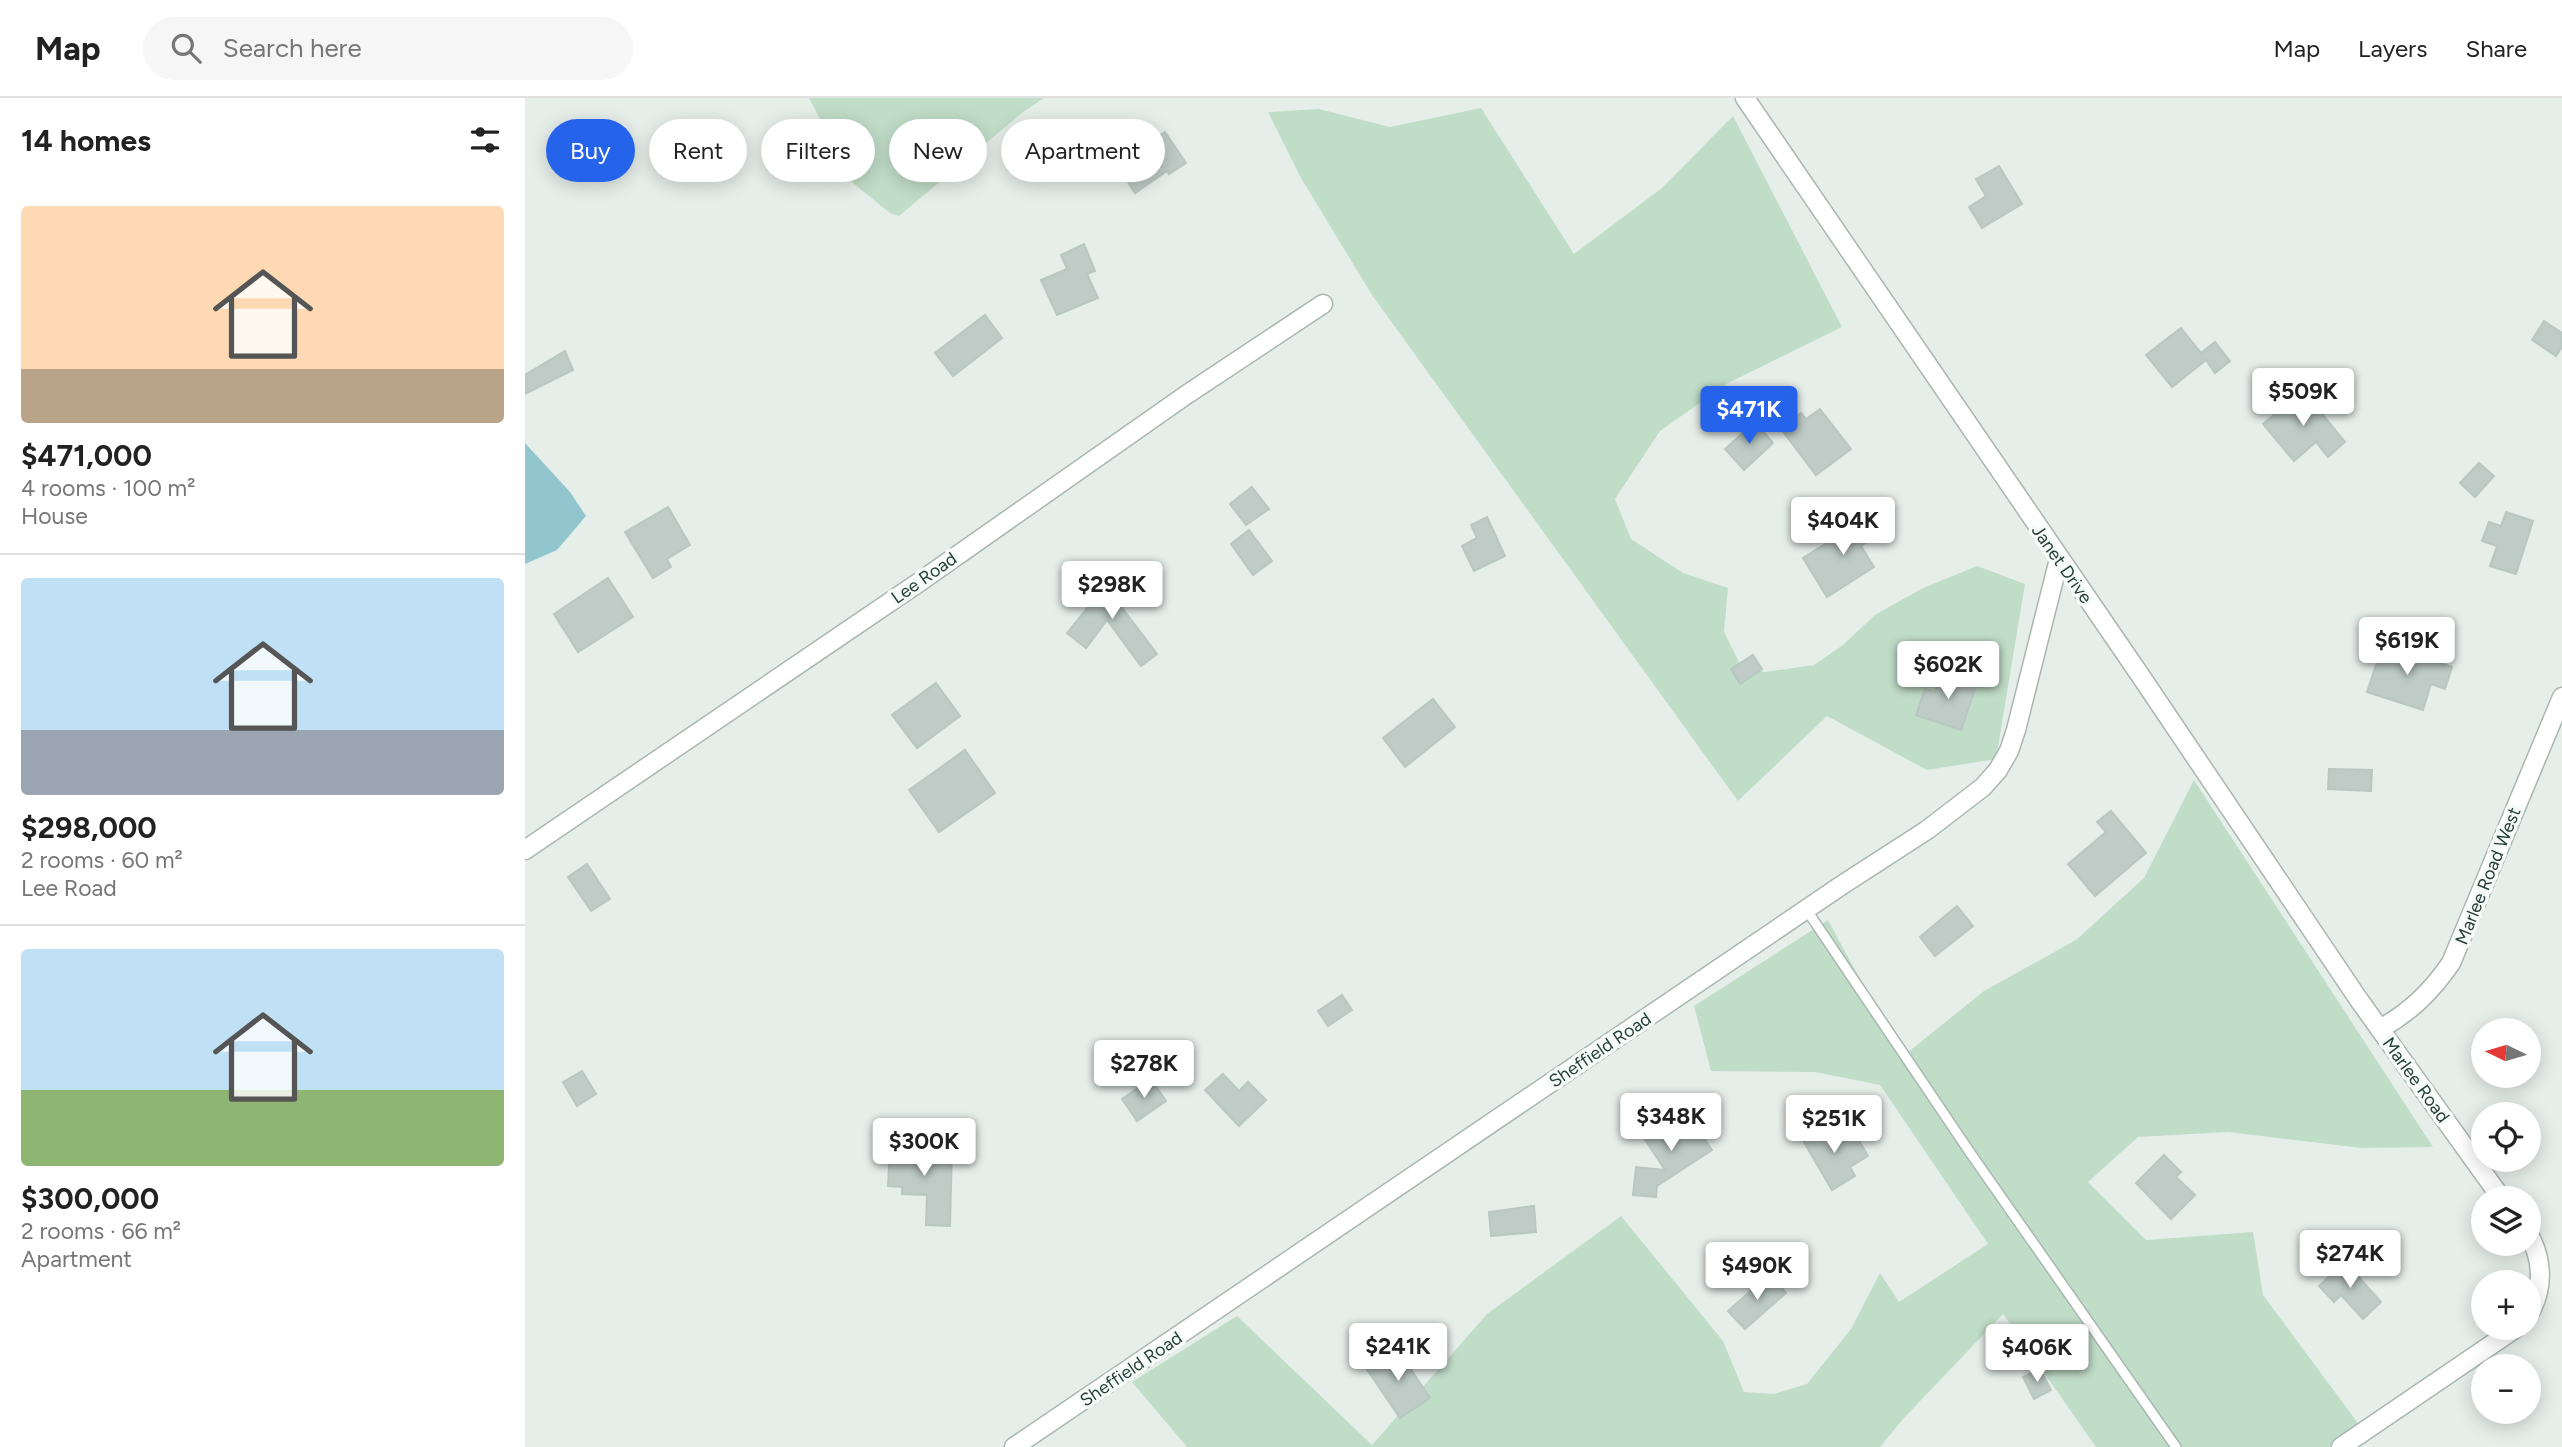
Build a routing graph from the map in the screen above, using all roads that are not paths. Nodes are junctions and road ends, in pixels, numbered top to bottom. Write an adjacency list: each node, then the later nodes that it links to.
1 (1745, 98): 3 (street, Janet Drive)
2 (1322, 304): 5 (street, Lee Road)
3 (2059, 559): 6 (street, Sheffield Road); 7 (street, Janet Drive)
4 (2562, 697): 7 (street, Marlee Road West)
5 (525, 850)
6 (1806, 909): 10 (street, Sheffield Road); 11 (lane)
7 (2380, 1029): 8 (street, Marlee Road)
8 (2493, 1186)
9 (2498, 1340): 12 (street)
10 (1014, 1447)
11 (2176, 1447)
12 (2341, 1447)

